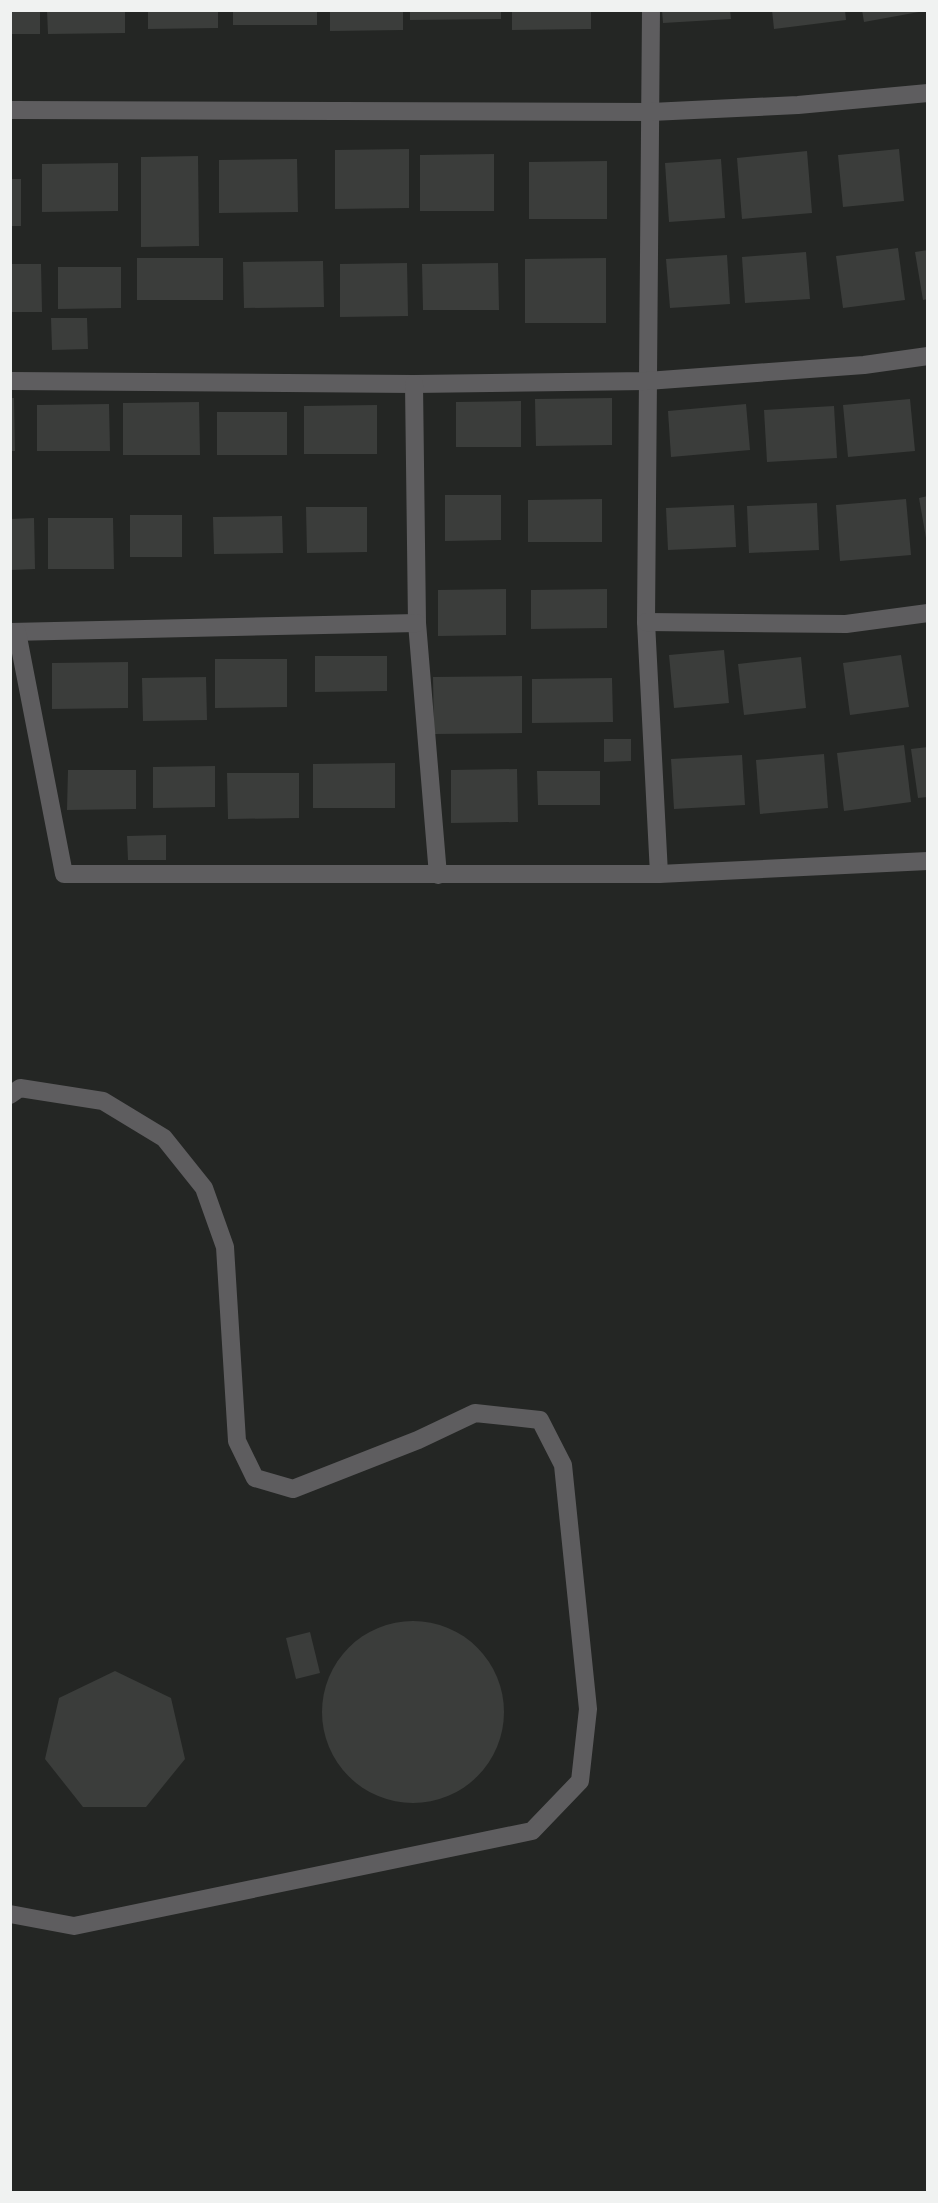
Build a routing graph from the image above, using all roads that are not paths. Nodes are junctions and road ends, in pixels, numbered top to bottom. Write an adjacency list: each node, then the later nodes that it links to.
1 (651, 10): 4 (street)
2 (927, 93): 4 (street)
3 (10, 110): 4 (street)
4 (651, 112): 7 (street)
5 (927, 356): 7 (street)
6 (10, 381): 8 (street)
7 (647, 381): 8 (street); 10 (street)
8 (414, 384): 11 (street)
9 (927, 613): 10 (street)
10 (646, 622): 14 (street)
11 (417, 623): 12 (street); 15 (street)
12 (14, 632): 15 (street)
13 (927, 861): 14 (street)
14 (660, 874): 15 (street)
15 (438, 875)
16 (10, 1095): 17 (street)
17 (10, 1914)

